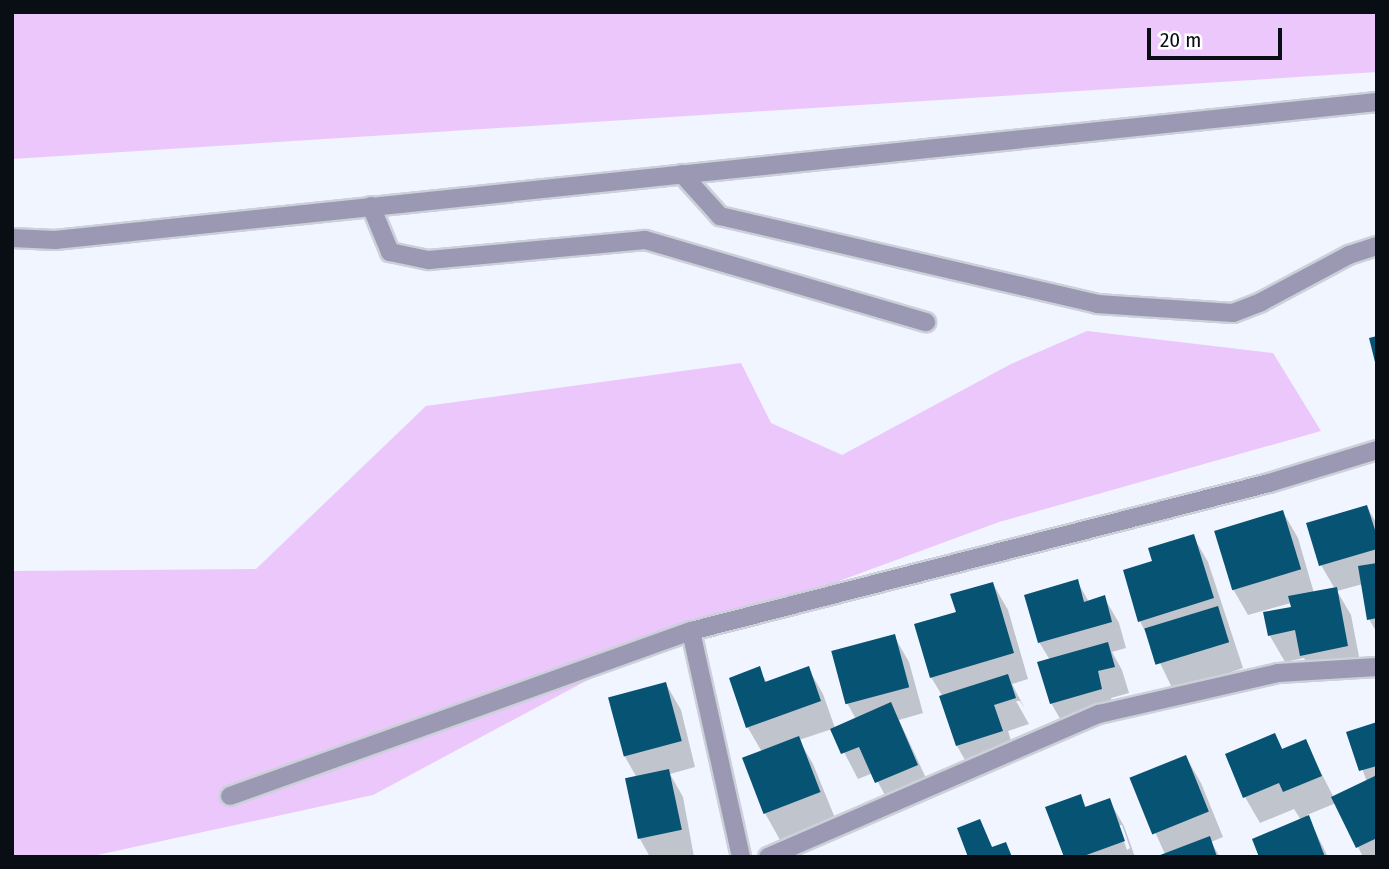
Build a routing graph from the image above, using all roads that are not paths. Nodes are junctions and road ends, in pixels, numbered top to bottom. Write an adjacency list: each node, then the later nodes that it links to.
1 (1377, 102): 2 (street)
2 (682, 174): 3 (street); 5 (street)
3 (370, 206): 4 (street); 6 (street)
4 (12, 238)
5 (1377, 246)
6 (926, 322)
7 (1377, 450): 8 (street)
8 (691, 631): 10 (street); 11 (street)
9 (1377, 667): 12 (street)
10 (230, 796)
11 (741, 857)
12 (768, 857)

